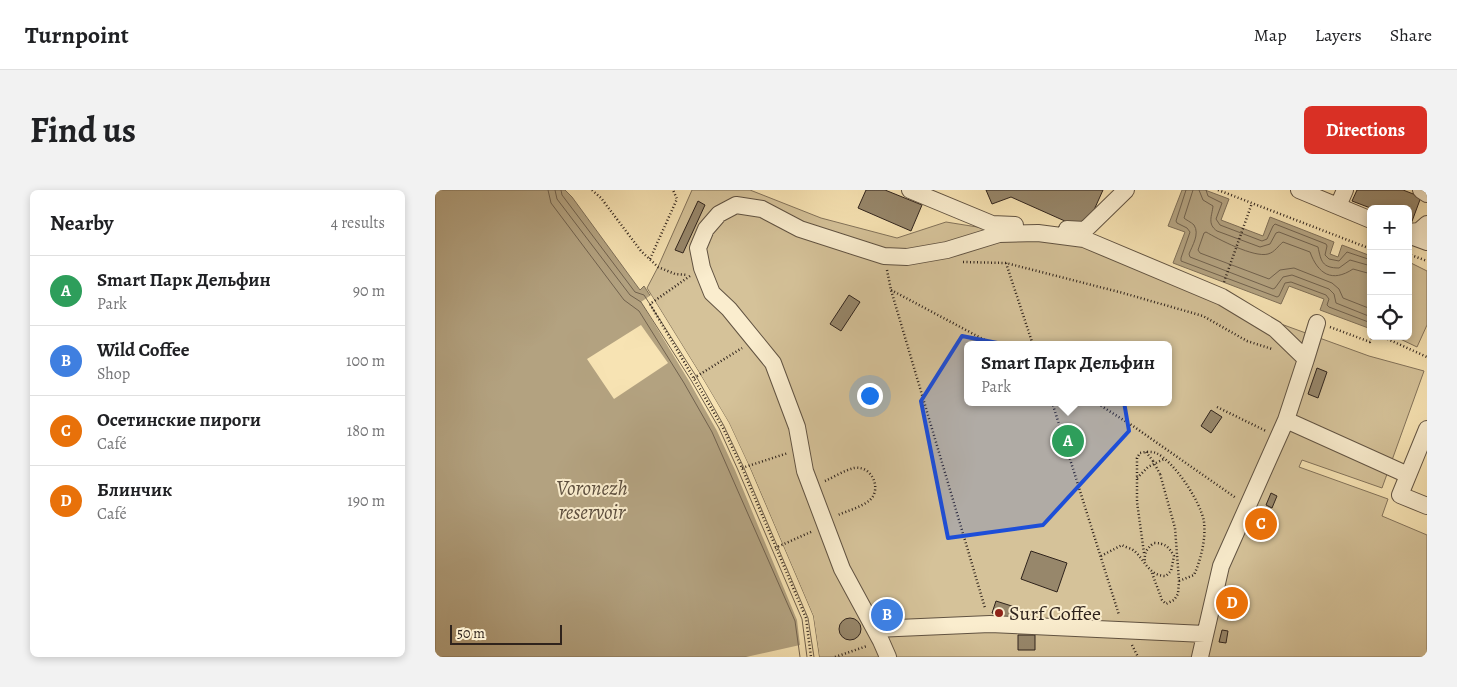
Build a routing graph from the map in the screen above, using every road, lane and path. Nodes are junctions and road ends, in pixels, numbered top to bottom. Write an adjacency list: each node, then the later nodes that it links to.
1 (592, 190): 18 (path)
2 (673, 190): 18 (path)
3 (910, 190): 4 (lane)
4 (1126, 190)
5 (1218, 190): 10 (path)
6 (1299, 190): 11 (lane)
7 (1345, 190): 11 (lane)
8 (1421, 190): 9 (lane)
9 (1427, 194)
10 (1253, 204): 15 (path); 22 (path)
11 (1338, 206): 12 (lane)
12 (1367, 218)
13 (1427, 224): 14 (lane)
14 (1419, 238)
15 (1367, 247)
16 (1412, 255): 19 (path)
17 (884, 256): 23 (path); 25 (lane); 32 (lane)
18 (650, 259): 33 (path)
19 (1427, 261)
20 (954, 262): 21 (path)
21 (1006, 263): 29 (path); 30 (path)
22 (1221, 288)
23 (891, 290): 28 (path); 56 (path)
24 (1317, 323): 26 (path); 32 (lane)
25 (754, 340): 33 (path); 40 (lane)
26 (1371, 340)
27 (1390, 340): 31 (path)
28 (987, 341)
29 (1032, 341)
30 (1281, 351)
31 (1427, 357)
32 (1306, 359): 37 (lane)
33 (694, 378): 43 (path)
34 (1053, 406): 52 (path)
35 (1101, 406): 47 (path)
36 (1217, 407): 39 (path)
37 (1286, 420): 39 (lane); 44 (lane)
38 (1427, 429): 44 (lane)
39 (1279, 436): 47 (lane)
40 (801, 448): 43 (path); 46 (lane)
41 (1146, 452): 42 (path); 45 (path); 55 (path, bridge)
42 (1164, 459): 45 (path); 55 (path)
43 (742, 468): 50 (path)
44 (1408, 475): 48 (lane)
45 (1137, 478): 51 (path)
46 (808, 479): 49 (lane); 49 (path)
47 (1247, 506): 58 (lane)
48 (1427, 506)
49 (826, 526): 50 (path); 59 (lane)
50 (775, 548): 61 (path)
51 (1145, 553): 53 (path); 54 (path)
52 (1101, 556): 53 (path); 57 (path)
53 (1145, 563): 54 (path)
54 (1152, 573): 55 (path)
55 (1179, 581)
56 (990, 624): 57 (lane); 59 (lane)
57 (1124, 630): 58 (lane); 65 (path)
58 (1205, 634): 66 (lane)
59 (878, 635): 60 (path); 64 (lane)
60 (849, 652): 62 (path); 63 (path)
61 (811, 657)
62 (835, 657)
63 (850, 657)
64 (888, 657)
65 (1138, 657)
66 (1200, 657)

